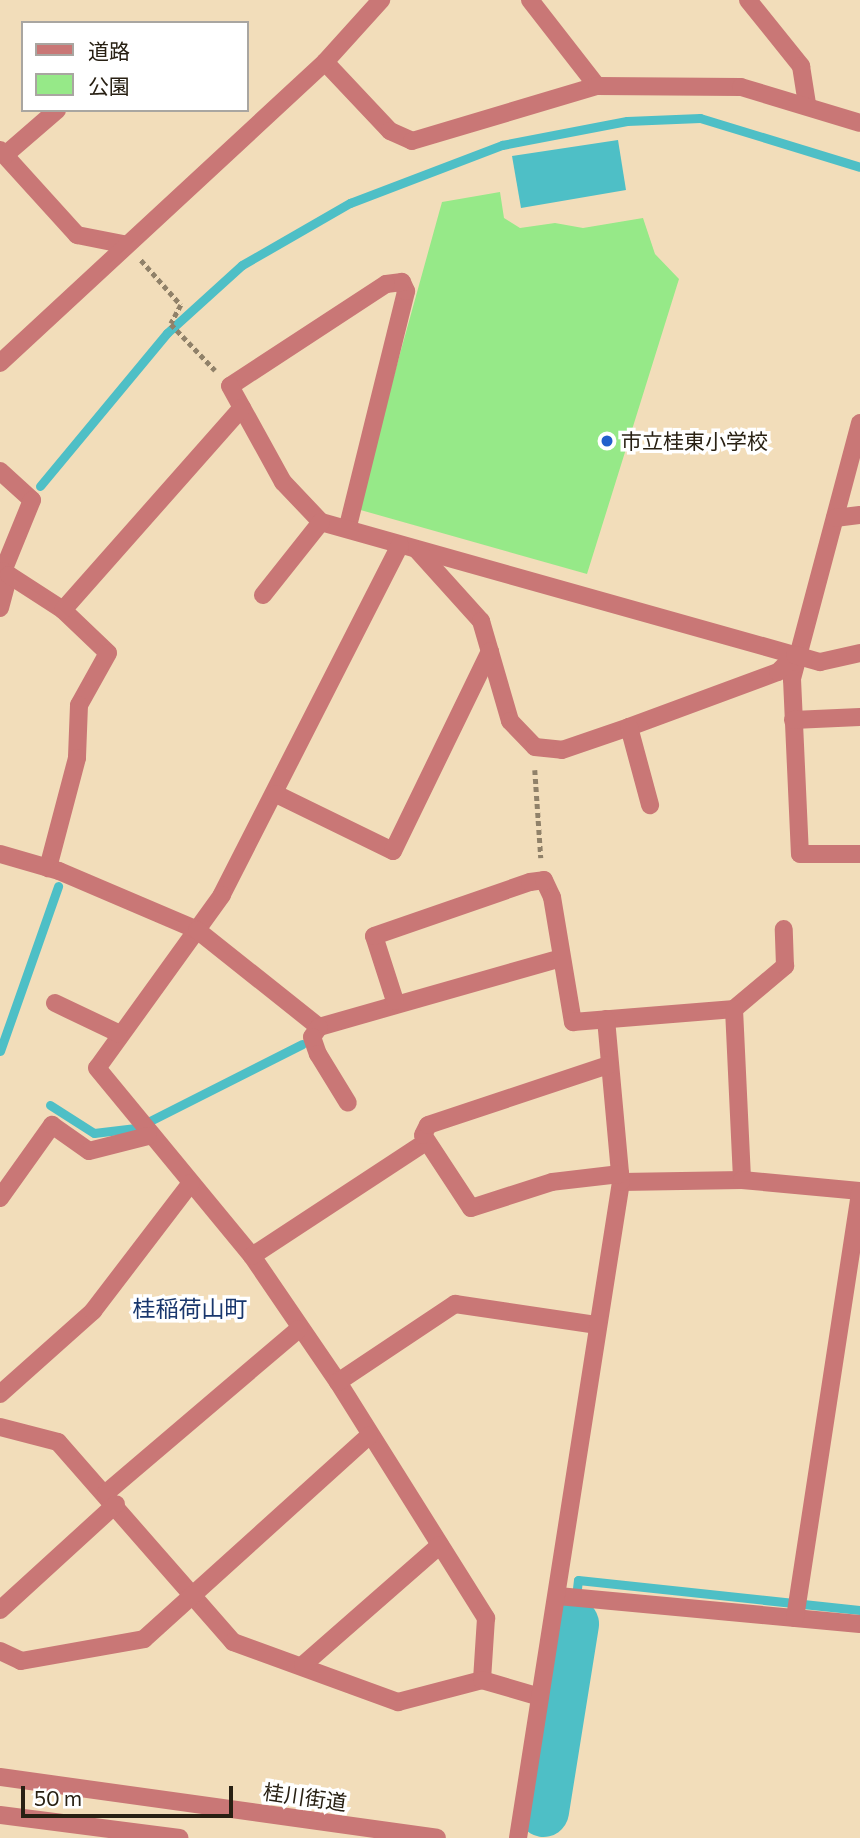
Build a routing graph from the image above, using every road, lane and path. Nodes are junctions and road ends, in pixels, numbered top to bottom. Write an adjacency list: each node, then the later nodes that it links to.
1 (381, 0): 4 (street)
2 (530, 0): 5 (street)
3 (748, 0): 6 (street)
4 (324, 62): 5 (street); 10 (street)
5 (597, 86): 6 (street)
6 (807, 104): 8 (street)
7 (54, 112): 9 (street)
8 (860, 123)
9 (2, 152): 10 (street)
10 (122, 244): 11 (street); 12 (path)
11 (0, 363)
12 (230, 386): 13 (street); 19 (street)
13 (242, 408): 18 (street); 24 (street)
14 (860, 423): 17 (street)
15 (0, 471): 21 (street)
16 (860, 515): 17 (street)
17 (835, 518): 27 (street)
18 (321, 522): 19 (street); 22 (street)
19 (348, 526): 20 (street)
20 (408, 547): 25 (street); 27 (street); 32 (street)
21 (9, 575): 23 (street); 24 (street)
22 (262, 595)
23 (0, 608)
24 (63, 610): 36 (street)
25 (490, 652): 31 (street); 32 (street)
26 (860, 653): 27 (street)
27 (795, 655): 29 (street); 30 (street)
28 (860, 717): 29 (street)
29 (793, 720): 35 (street)
30 (629, 727): 31 (street); 33 (street)
31 (535, 747): 37 (path)
32 (276, 794): 39 (street)
33 (650, 804)
34 (0, 854): 36 (street)
35 (860, 854)
36 (48, 868): 39 (street)
37 (544, 880): 40 (street); 41 (street)
38 (784, 929): 43 (street)
39 (197, 930): 45 (street); 46 (street)
40 (558, 959): 41 (street); 44 (street)
41 (395, 1001): 45 (street)
42 (55, 1003): 46 (street)
43 (734, 1009): 44 (street); 52 (street)
44 (606, 1018): 47 (street)
45 (319, 1027): 48 (street)
46 (118, 1033): 49 (street)
47 (608, 1065): 50 (street); 51 (street)
48 (348, 1103)
49 (148, 1136): 53 (street); 55 (street)
50 (424, 1143): 51 (street); 56 (street)
51 (621, 1178): 52 (street); 57 (street)
52 (742, 1180): 54 (street)
53 (191, 1183): 56 (street); 60 (street)
54 (860, 1192): 68 (street)
55 (0, 1198)
56 (252, 1256): 58 (street)
57 (597, 1325): 59 (street); 66 (street)
58 (299, 1329): 59 (street); 63 (street)
59 (338, 1382): 62 (street)
60 (0, 1394)
61 (0, 1427): 63 (street)
62 (369, 1436): 64 (street); 65 (street)
63 (111, 1498): 65 (street); 67 (street)
64 (440, 1545): 71 (street); 72 (street)
65 (190, 1595): 70 (street); 71 (street)
66 (558, 1596): 68 (street); 73 (street)
67 (0, 1610)
68 (795, 1618): 69 (street)
69 (860, 1625)
70 (0, 1651)
71 (303, 1665): 72 (street)
72 (482, 1680): 73 (street)
73 (540, 1697): 78 (street)
74 (0, 1777): 77 (street, 桂川街道)
75 (0, 1815): 76 (street)
76 (180, 1838)
77 (438, 1838)
78 (518, 1838)

